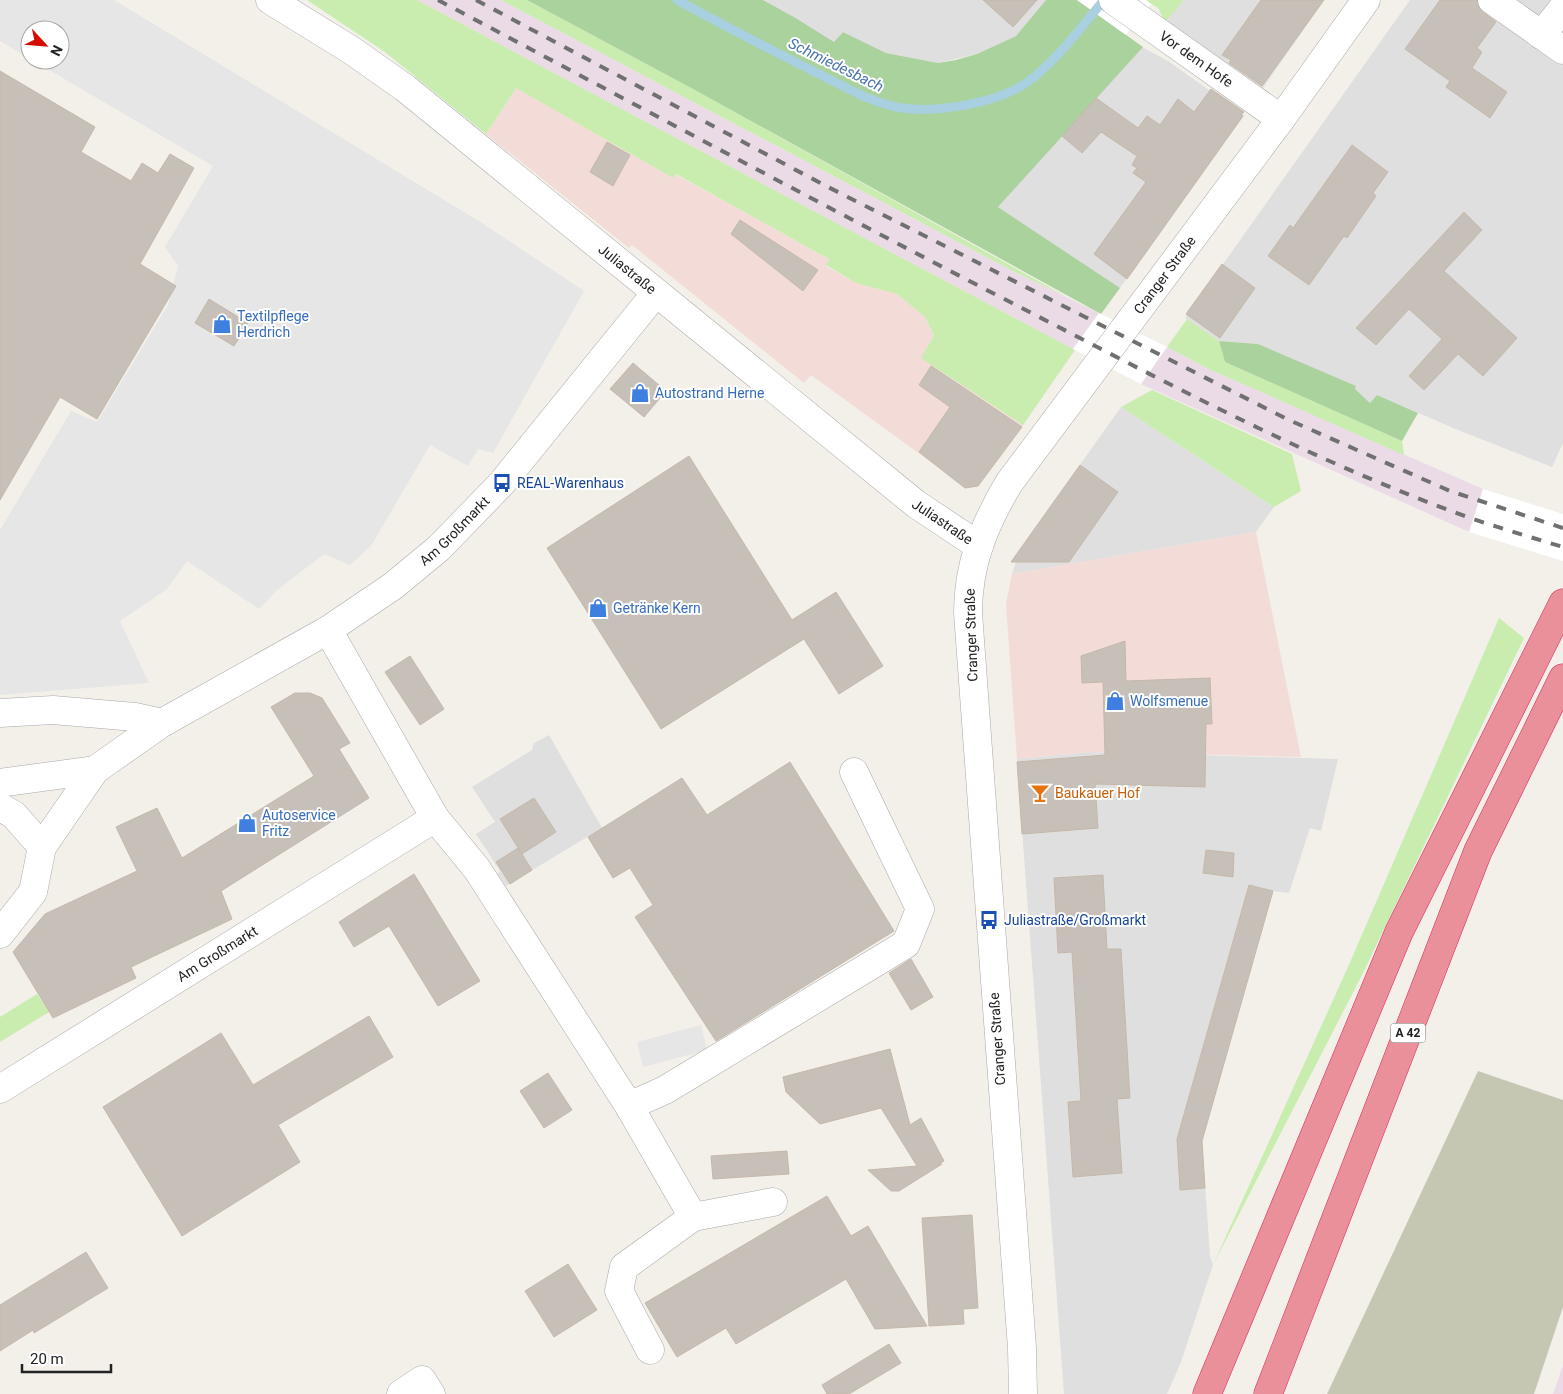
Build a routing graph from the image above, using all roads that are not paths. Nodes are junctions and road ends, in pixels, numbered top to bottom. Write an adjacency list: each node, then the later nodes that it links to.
1 (270, 0): 9 (street, Juliastraße)
2 (1113, 0): 8 (street, Vor dem Hofe)
3 (1366, 0): 8 (street, Cranger Straße)
4 (1492, 0): 6 (street)
5 (1563, 8): 6 (street)
6 (1541, 35): 7 (street)
7 (1563, 50)
8 (1281, 119): 10 (street, Cranger Straße)
9 (655, 294): 10 (street, Juliastraße); 12 (street, Am Großmarkt)
10 (979, 546): 30 (street, Cranger Straße)
11 (1563, 603): 31 (highway)
12 (328, 630): 15 (street, Am Großmarkt); 20 (street)
13 (1563, 678): 32 (highway, A 42)
14 (0, 713): 15 (street)
15 (162, 723): 16 (street, Am Großmarkt)
16 (95, 770): 18 (street, Am Großmarkt); 21 (street, Am Großmarkt)
17 (854, 772): 24 (street)
18 (0, 783)
19 (0, 807): 21 (street)
20 (435, 818): 23 (street, Am Großmarkt); 24 (street)
21 (42, 847): 22 (street, Am Großmarkt)
22 (1, 934)
23 (0, 1089)
24 (629, 1106): 26 (street)
25 (773, 1202): 26 (street)
26 (693, 1217): 27 (street)
27 (650, 1350)
28 (401, 1394): 29 (street)
29 (431, 1394)
30 (1023, 1394)
31 (1207, 1394)
32 (1268, 1394)

